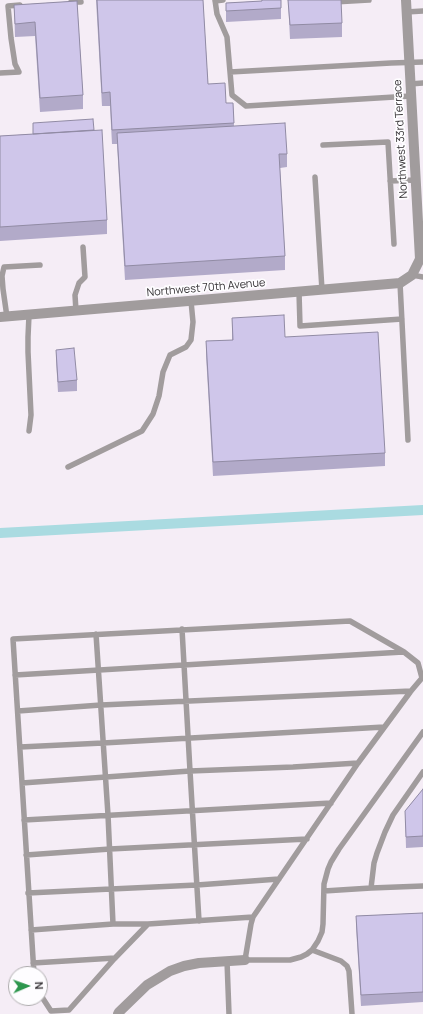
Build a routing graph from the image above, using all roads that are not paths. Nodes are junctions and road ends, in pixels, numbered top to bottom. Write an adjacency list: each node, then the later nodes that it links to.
1 (223, 0): 4 (lane)
2 (369, 0): 7 (lane)
3 (406, 0): 10 (street, Northwest 33rd Terrace)
4 (215, 1): 13 (lane)
5 (81, 2): 6 (lane)
6 (66, 3)
7 (325, 3)
8 (22, 5): 14 (lane)
9 (423, 11): 10 (lane)
10 (406, 12): 12 (street, Northwest 33rd Terrace)
11 (423, 62): 12 (lane)
12 (409, 63): 13 (lane); 16 (street, Northwest 33rd Terrace)
13 (230, 72): 17 (lane)
14 (0, 73)
15 (423, 83): 16 (lane)
16 (410, 84): 17 (street, Northwest 33rd Terrace)
17 (411, 96): 19 (street, Northwest 33rd Terrace)
18 (323, 145): 22 (lane)
19 (419, 169): 21 (street, Northwest 33rd Terrace)
20 (314, 177): 30 (lane)
21 (416, 180): 22 (lane); 23 (street, Northwest 33rd Terrace)
22 (390, 181): 24 (lane)
23 (421, 241): 27 (street, Northwest 33rd Terrace)
24 (394, 244)
25 (82, 247): 33 (lane)
26 (40, 265): 35 (lane)
27 (412, 275): 28 (lane); 29 (street, Northwest 70th Avenue)
28 (423, 277)
29 (400, 283): 30 (street, Northwest 70th Avenue); 36 (lane)
30 (322, 290): 31 (street, Northwest 70th Avenue)
31 (299, 292): 32 (street, Northwest 70th Avenue); 36 (lane)
32 (191, 301): 33 (street, Northwest 70th Avenue); 39 (lane)
33 (76, 311): 34 (street, Northwest 70th Avenue)
34 (29, 315): 35 (street, Northwest 70th Avenue); 37 (lane)
35 (3, 317)
36 (402, 319): 38 (lane)
37 (29, 431)
38 (408, 440)
39 (68, 467)
40 (182, 629): 41 (lane); 42 (lane); 43 (lane)
41 (96, 634): 44 (lane); 45 (lane)
42 (404, 652): 43 (lane); 46 (lane)
43 (184, 666): 44 (lane); 47 (lane)
44 (98, 671): 45 (lane); 48 (lane)
45 (15, 675): 49 (lane)
46 (411, 691): 47 (lane); 50 (lane)
47 (186, 701): 48 (lane); 52 (lane)
48 (101, 705): 49 (lane); 53 (lane)
49 (18, 711): 54 (lane)
50 (384, 727): 52 (lane); 55 (lane)
51 (422, 736): 73 (lane)
52 (188, 738): 53 (lane); 56 (lane)
53 (103, 743): 54 (lane); 58 (lane)
54 (20, 747): 59 (lane)
55 (358, 763): 56 (lane); 60 (lane)
56 (190, 771): 58 (lane); 61 (lane)
57 (423, 772): 72 (lane)
58 (105, 778): 59 (lane); 62 (lane)
59 (22, 783): 63 (lane)
60 (331, 803): 61 (lane); 64 (lane)
61 (192, 810): 62 (lane); 65 (lane)
62 (108, 815): 63 (lane); 66 (lane)
63 (24, 820): 67 (lane)
64 (307, 839): 65 (lane); 68 (lane)
65 (194, 845): 66 (lane); 69 (lane)
66 (110, 849): 67 (lane); 71 (lane)
67 (26, 855): 74 (lane)
68 (279, 879): 69 (lane); 75 (lane)
69 (197, 885): 71 (lane); 76 (lane)
70 (423, 886): 72 (lane)
71 (111, 888): 74 (lane); 77 (lane)
72 (371, 888): 73 (lane)
73 (324, 891): 80 (lane)
74 (28, 893): 79 (lane)
75 (253, 917): 76 (lane); 82 (lane)
76 (199, 921): 78 (lane)
77 (113, 924): 78 (lane); 79 (lane)
78 (148, 924): 81 (lane)
79 (31, 930): 84 (lane)
80 (312, 950): 82 (lane); 89 (lane)
81 (115, 958): 84 (lane); 86 (lane)
82 (245, 960): 83 (street)
83 (227, 961): 87 (street); 88 (lane)
84 (33, 963): 85 (lane)
85 (33, 966)
86 (48, 1006)
87 (118, 1014)
88 (229, 1014)
89 (352, 1014)

